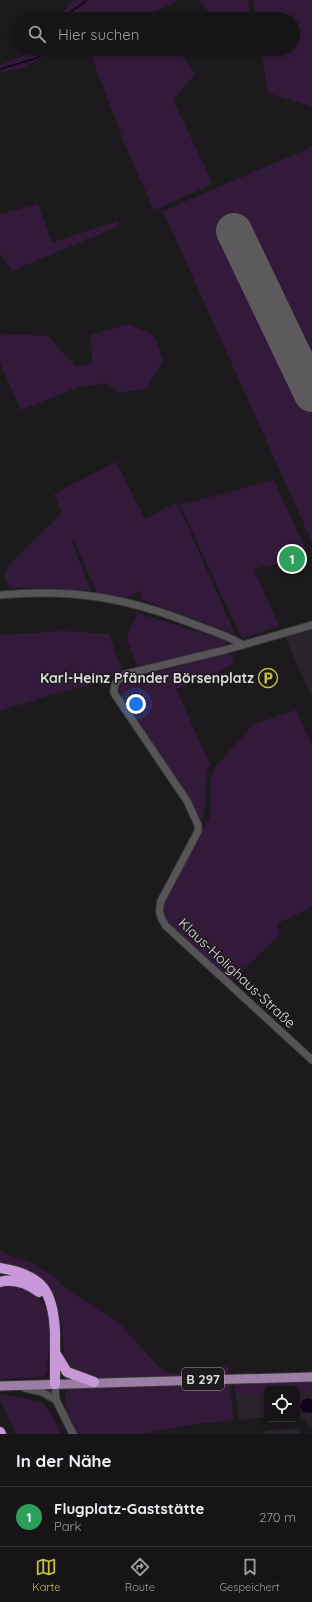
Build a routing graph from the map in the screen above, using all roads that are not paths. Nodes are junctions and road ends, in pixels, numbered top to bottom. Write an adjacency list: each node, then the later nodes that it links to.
1 (0, 595): 3 (street)
2 (312, 625): 3 (street, Klaus-Holighaus-Straße)
3 (243, 645): 4 (street, Klaus-Holighaus-Straße)
4 (312, 1060)
5 (0, 1268): 7 (highway)
6 (0, 1282): 7 (highway)
7 (54, 1315): 8 (highway)
8 (56, 1354): 10 (highway); 11 (highway)
9 (312, 1377): 10 (main road, B 297)
10 (94, 1382): 11 (main road, B 297)
11 (55, 1384): 13 (main road, B 297); 14 (street)
12 (0, 1386): 13 (main road, B 297)
13 (15, 1386): 14 (street)
14 (56, 1400): 15 (street)
15 (72, 1434)

